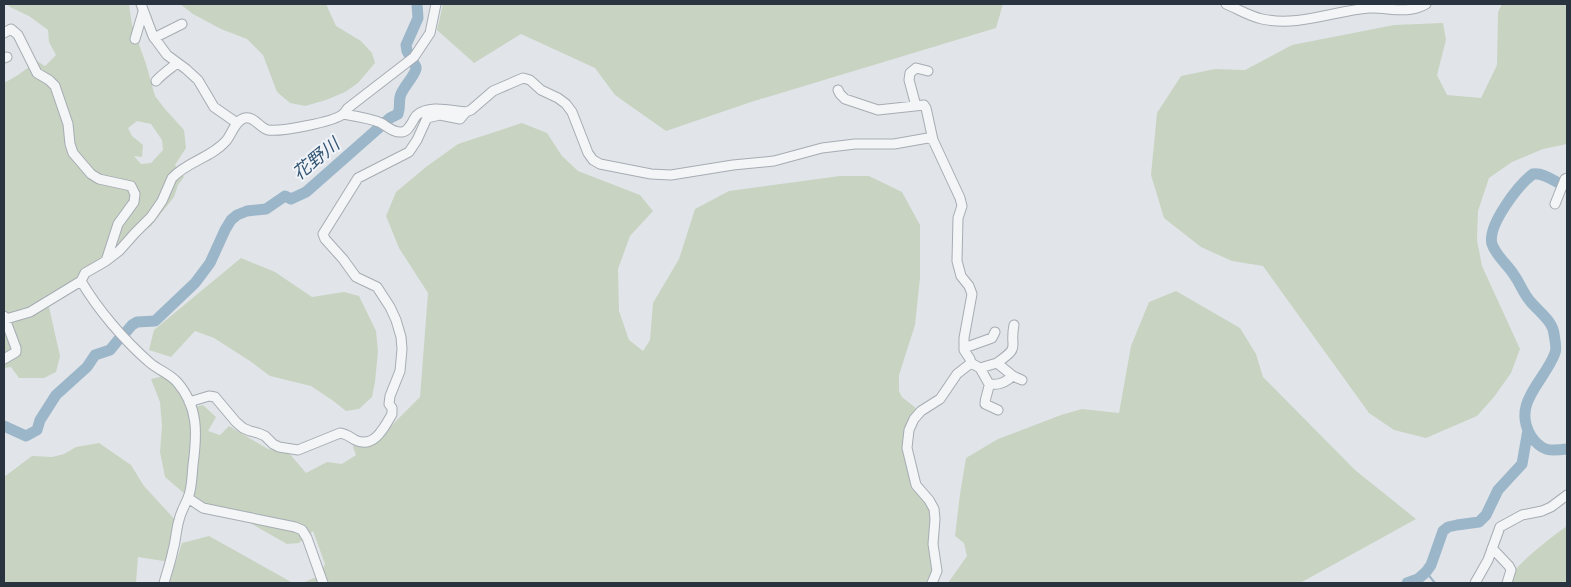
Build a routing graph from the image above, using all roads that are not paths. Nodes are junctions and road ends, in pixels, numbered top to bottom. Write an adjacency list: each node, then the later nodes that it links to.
1 (436, 4): 15 (street)
2 (1226, 4): 3 (street)
3 (1426, 4)
4 (142, 8): 7 (street); 8 (street)
5 (182, 24): 7 (street)
6 (4, 33): 20 (street)
7 (154, 38): 9 (street)
8 (135, 39)
9 (177, 63): 11 (street); 16 (street)
10 (928, 72): 13 (street)
11 (156, 81)
12 (838, 90): 13 (street)
13 (916, 106): 17 (street)
14 (466, 112): 15 (street); 17 (street); 33 (street)
15 (343, 114): 16 (street)
16 (237, 123): 20 (street)
17 (933, 140): 25 (street)
18 (1564, 183): 19 (street)
19 (1555, 204)
20 (106, 261): 21 (street)
21 (81, 280): 22 (street); 33 (street)
22 (5, 318): 26 (street)
23 (1014, 325): 28 (street)
24 (995, 332): 25 (street)
25 (964, 348): 27 (street)
26 (4, 359)
27 (971, 363): 29 (street); 40 (street)
28 (997, 363): 29 (street); 31 (street)
29 (980, 368): 32 (street)
30 (1009, 379): 32 (street)
31 (1022, 380)
32 (989, 384): 34 (street)
33 (189, 402): 36 (street)
34 (998, 410)
35 (1567, 495): 37 (street)
36 (188, 498): 38 (street); 39 (street)
37 (1492, 548): 41 (street); 42 (street)
38 (164, 583)
39 (323, 583)
40 (932, 583)
41 (1475, 583)
42 (1507, 583)

